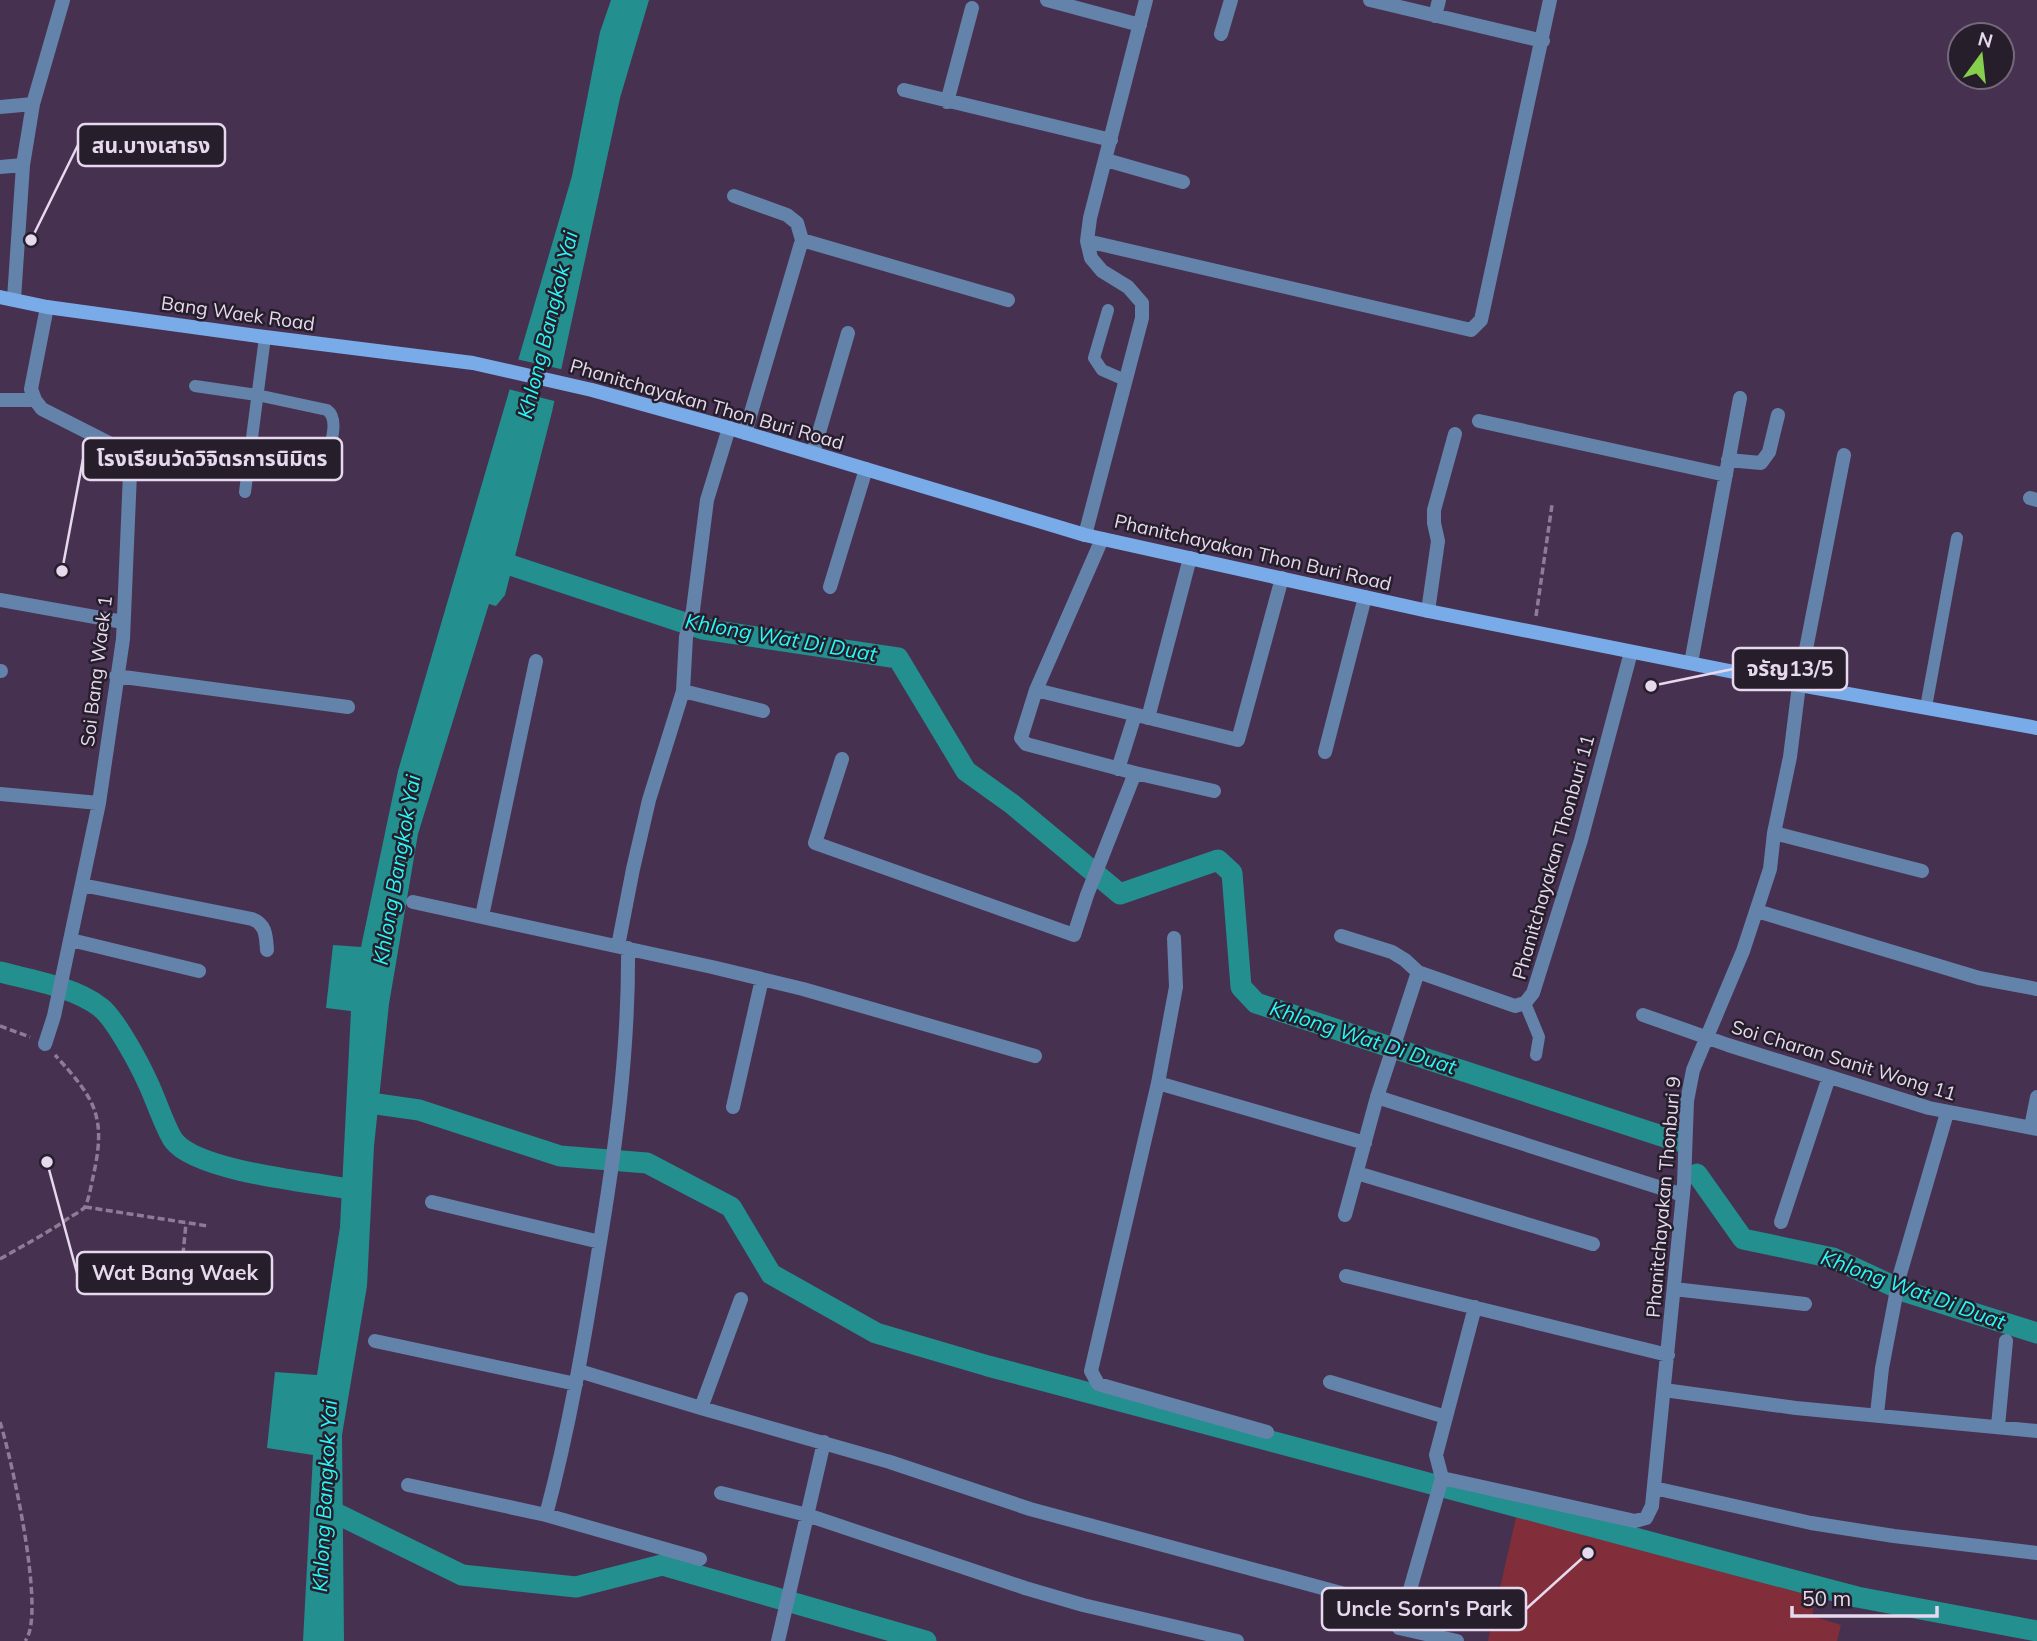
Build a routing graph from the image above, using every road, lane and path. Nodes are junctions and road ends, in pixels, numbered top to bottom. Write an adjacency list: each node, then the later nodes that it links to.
1 (63, 0): 15 (street)
2 (1047, 0): 10 (street)
3 (1146, 0): 10 (street)
4 (1231, 0): 11 (street)
5 (1370, 0): 9 (street)
6 (1439, 0): 9 (street)
7 (1550, 0): 12 (street)
8 (972, 8): 14 (street)
9 (1435, 16): 12 (street)
10 (1140, 25): 17 (street)
11 (1222, 34)
12 (1543, 41): 24 (street)
13 (904, 90): 14 (street)
14 (947, 102): 17 (street)
15 (33, 104): 16 (street); 19 (street)
16 (0, 107)
17 (1111, 140): 18 (street)
18 (1106, 160): 21 (street); 24 (street)
19 (23, 165): 20 (street); 25 (street)
20 (0, 167)
21 (1183, 182)
22 (734, 196): 23 (street)
23 (802, 240): 26 (street); 41 (street)
24 (1087, 241): 32 (street)
25 (7, 298): 27 (main road, Bang Waek Road)
26 (1008, 300)
27 (47, 307): 30 (main road, Bang Waek Road); 37 (street)
28 (1108, 310): 32 (lane)
29 (848, 333): 44 (street)
30 (265, 337): 31 (main road, Bang Waek Road); 34 (lane)
31 (472, 363): 40 (main road, Phanitchayakan Thon Buri Road)
32 (1125, 380): 50 (street)
33 (195, 386): 34 (lane)
34 (257, 396): 43 (lane); 43 (lane)
35 (1740, 398): 46 (street)
36 (0, 400): 37 (street)
37 (35, 400): 59 (street, Soi Bang Waek 1)
38 (1778, 415): 46 (street)
39 (1479, 421): 46 (street)
40 (729, 428): 41 (main road, Phanitchayakan Thon Buri Road); 67 (street)
41 (745, 433): 44 (main road, Phanitchayakan Thon Buri Road)
42 (1455, 434): 58 (street)
43 (250, 453): 48 (lane)
44 (813, 453): 47 (main road, Phanitchayakan Thon Buri Road)
45 (1844, 455): 65 (street, Phanitchayakan Thonburi 9)
46 (1727, 467): 63 (street)
47 (866, 469): 50 (main road, Phanitchayakan Thon Buri Road); 55 (street)
48 (245, 492)
49 (1552, 505): 60 (path)
50 (1085, 535): 52 (main road, Phanitchayakan Thon Buri Road)
51 (1957, 538): 69 (lane)
52 (1102, 539): 53 (main road, Phanitchayakan Thon Buri Road); 66 (street)
53 (1190, 558): 54 (main road, Phanitchayakan Thon Buri Road); 71 (street)
54 (1282, 578): 56 (main road, Phanitchayakan Thon Buri Road); 71 (street)
55 (830, 587)
56 (1365, 597): 58 (main road, Phanitchayakan Thon Buri Road); 73 (street)
57 (0, 600): 59 (street)
58 (1427, 611): 60 (main road, Phanitchayakan Thon Buri Road)
59 (123, 622): 64 (street, Soi Bang Waek 1)
60 (1534, 632): 61 (main road, Phanitchayakan Thon Buri Road)
61 (1631, 652): 63 (main road, Phanitchayakan Thon Buri Road); 95 (street, Phanitchayakan Thonburi 11)
62 (536, 661): 85 (street)
63 (1691, 663): 65 (main road, Phanitchayakan Thon Buri Road)
64 (116, 676): 68 (street); 79 (street, Soi Bang Waek 1)
65 (1800, 685): 69 (main road, Phanitchayakan Thon Buri Road); 80 (street, Phanitchayakan Thonburi 9)
66 (1036, 690): 71 (street); 75 (street)
67 (682, 691): 70 (street); 89 (street)
68 (348, 707)
69 (1926, 707): 72 (main road, Phanitchayakan Thon Buri Road)
70 (763, 711)
71 (1142, 716): 75 (street)
72 (2037, 728)
73 (1325, 752)
74 (842, 759): 76 (street)
75 (1118, 769): 76 (street)
76 (1135, 773): 77 (street)
77 (1214, 791)
78 (0, 794): 79 (street)
79 (100, 803): 82 (street, Soi Bang Waek 1)
80 (1774, 833): 81 (street); 84 (street, Phanitchayakan Thonburi 9)
81 (1922, 871)
82 (82, 885): 88 (street, Soi Bang Waek 1); 90 (street)
83 (412, 902): 85 (street)
84 (1757, 911): 94 (street); 98 (street, Phanitchayakan Thonburi 9)
85 (482, 916): 89 (street)
86 (1342, 936): 92 (street, Phanitchayakan Thonburi 11)
87 (1174, 938): 103 (street)
88 (71, 940): 91 (street); 99 (street, Soi Bang Waek 1)
89 (623, 947): 93 (street); 118 (street)
90 (267, 950)
91 (199, 971)
92 (1418, 972): 95 (street, Phanitchayakan Thonburi 11); 104 (street)
93 (762, 979): 101 (street); 106 (street)
94 (2037, 989)
95 (1525, 1003): 100 (lane)
96 (1643, 1015): 98 (street, Soi Charan Sanit Wong 11)
97 (0, 1026): 99 (path)
98 (1708, 1037): 102 (street, Soi Charan Sanit Wong 11); 111 (street, Phanitchayakan Thonburi 9)
99 (45, 1044): 113 (path)
100 (1536, 1055)
101 (1035, 1056)
102 (1829, 1077): 107 (street, Soi Charan Sanit Wong 11); 115 (street)
103 (1158, 1083): 109 (street); 139 (street)
104 (1377, 1097): 109 (street); 111 (street)
105 (2037, 1097): 108 (street)
106 (733, 1107)
107 (1947, 1113): 108 (street, Soi Charan Sanit Wong 11); 134 (street)
108 (2034, 1128)
109 (1365, 1143): 110 (street)
110 (1357, 1173): 114 (street); 119 (street)
111 (1683, 1195): 123 (street, Phanitchayakan Thonburi 9)
112 (432, 1202): 118 (street)
113 (85, 1208): 116 (path); 120 (path)
114 (1345, 1215)
115 (1781, 1222)
116 (186, 1223): 117 (path); 122 (path)
117 (208, 1226)
118 (600, 1242): 130 (street)
119 (1593, 1244)
120 (0, 1259)
121 (1346, 1276): 126 (street)
122 (180, 1286)
123 (1674, 1289): 125 (street); 129 (street, Phanitchayakan Thonburi 9)
124 (741, 1299): 133 (street)
125 (1805, 1304)
126 (1475, 1307): 129 (street); 135 (street)
127 (375, 1341): 130 (street)
128 (2006, 1341): 137 (street)
129 (1668, 1355): 132 (street, Phanitchayakan Thonburi 9)
130 (578, 1377): 133 (street); 147 (street)
131 (1330, 1382): 135 (street)
132 (1664, 1390): 134 (street); 145 (street, Phanitchayakan Thonburi 9)
133 (701, 1408): 141 (street)
134 (1877, 1414): 137 (street)
135 (1446, 1417): 144 (street)
136 (0, 1422): 140 (path)
137 (1998, 1426): 138 (street)
138 (2037, 1431)
139 (1267, 1432)
140 (7, 1442): 142 (path); 152 (path)
141 (824, 1443): 148 (street); 151 (street)
142 (0, 1444)
143 (408, 1485): 147 (street)
144 (1440, 1486): 145 (street, Phanitchayakan Thonburi 9); 155 (street)
145 (1654, 1488): 149 (street)
146 (721, 1493): 148 (street)
147 (546, 1515): 150 (street)
148 (807, 1515): 153 (street); 154 (street)
149 (2037, 1553)
150 (700, 1559)
151 (1389, 1606)
152 (25, 1641)
153 (778, 1641)
154 (1237, 1641)
155 (1457, 1641)

